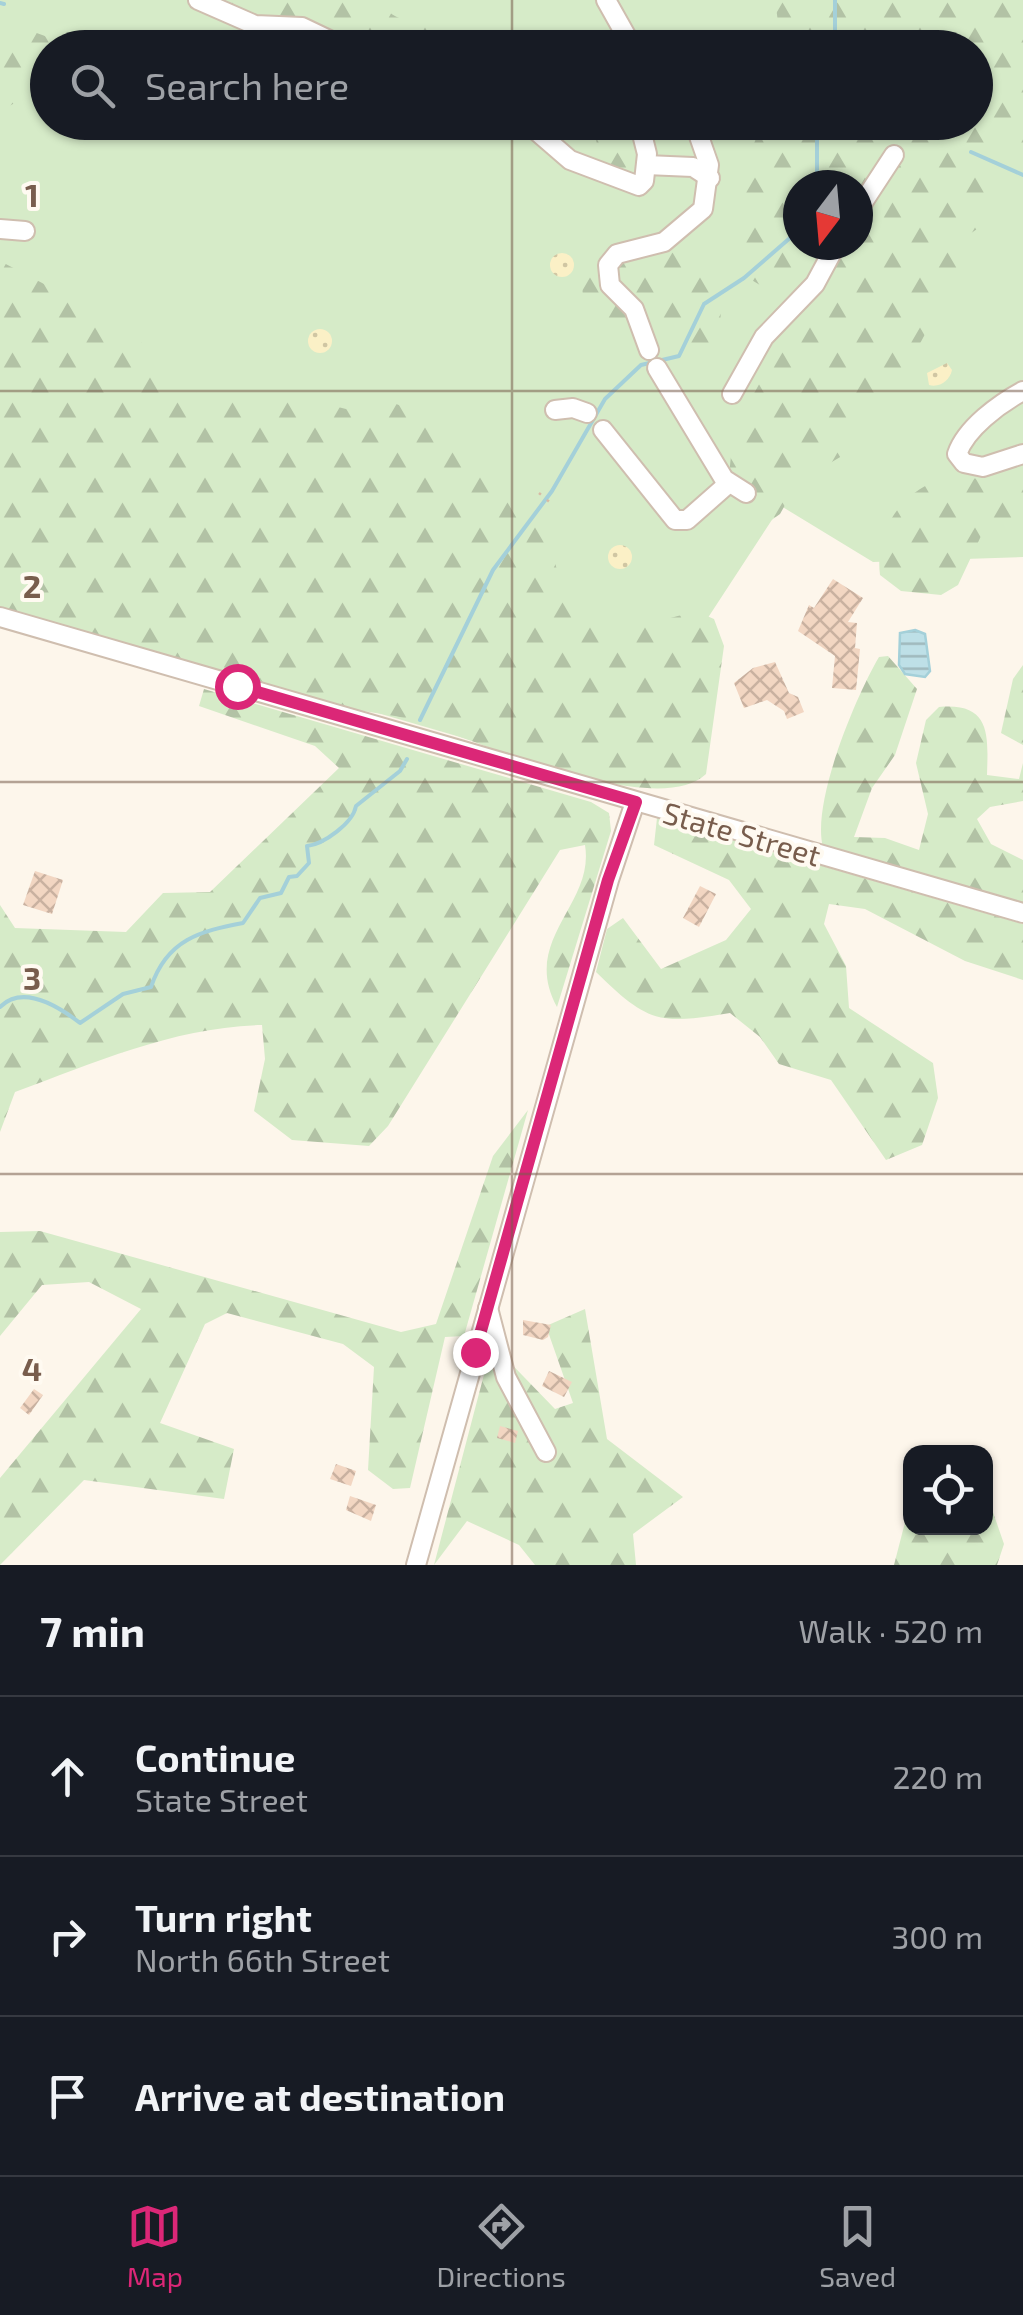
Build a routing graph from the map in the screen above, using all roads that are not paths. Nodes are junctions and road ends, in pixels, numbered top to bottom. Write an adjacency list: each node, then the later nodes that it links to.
1 (198, 0): 3 (street)
2 (606, 0): 4 (street)
3 (310, 30)
4 (623, 30)
5 (547, 140): 9 (street)
6 (642, 140): 9 (street)
7 (702, 142): 9 (street); 10 (street)
8 (894, 155): 11 (street)
9 (646, 160): 10 (street)
10 (710, 178): 21 (street)
11 (873, 187)
12 (0, 229): 13 (street)
13 (26, 231)
14 (828, 260): 16 (street)
15 (1023, 391): 20 (street)
16 (732, 394)
17 (554, 410): 18 (street)
18 (587, 413)
19 (604, 430): 21 (street)
20 (1023, 454)
21 (728, 483): 22 (street)
22 (746, 493)
23 (0, 617): 24 (street, State Street)
24 (636, 802): 25 (street, State Street); 26 (street)
25 (1023, 914)
26 (488, 1307): 27 (street); 28 (street)
27 (546, 1452)
28 (416, 1565)

